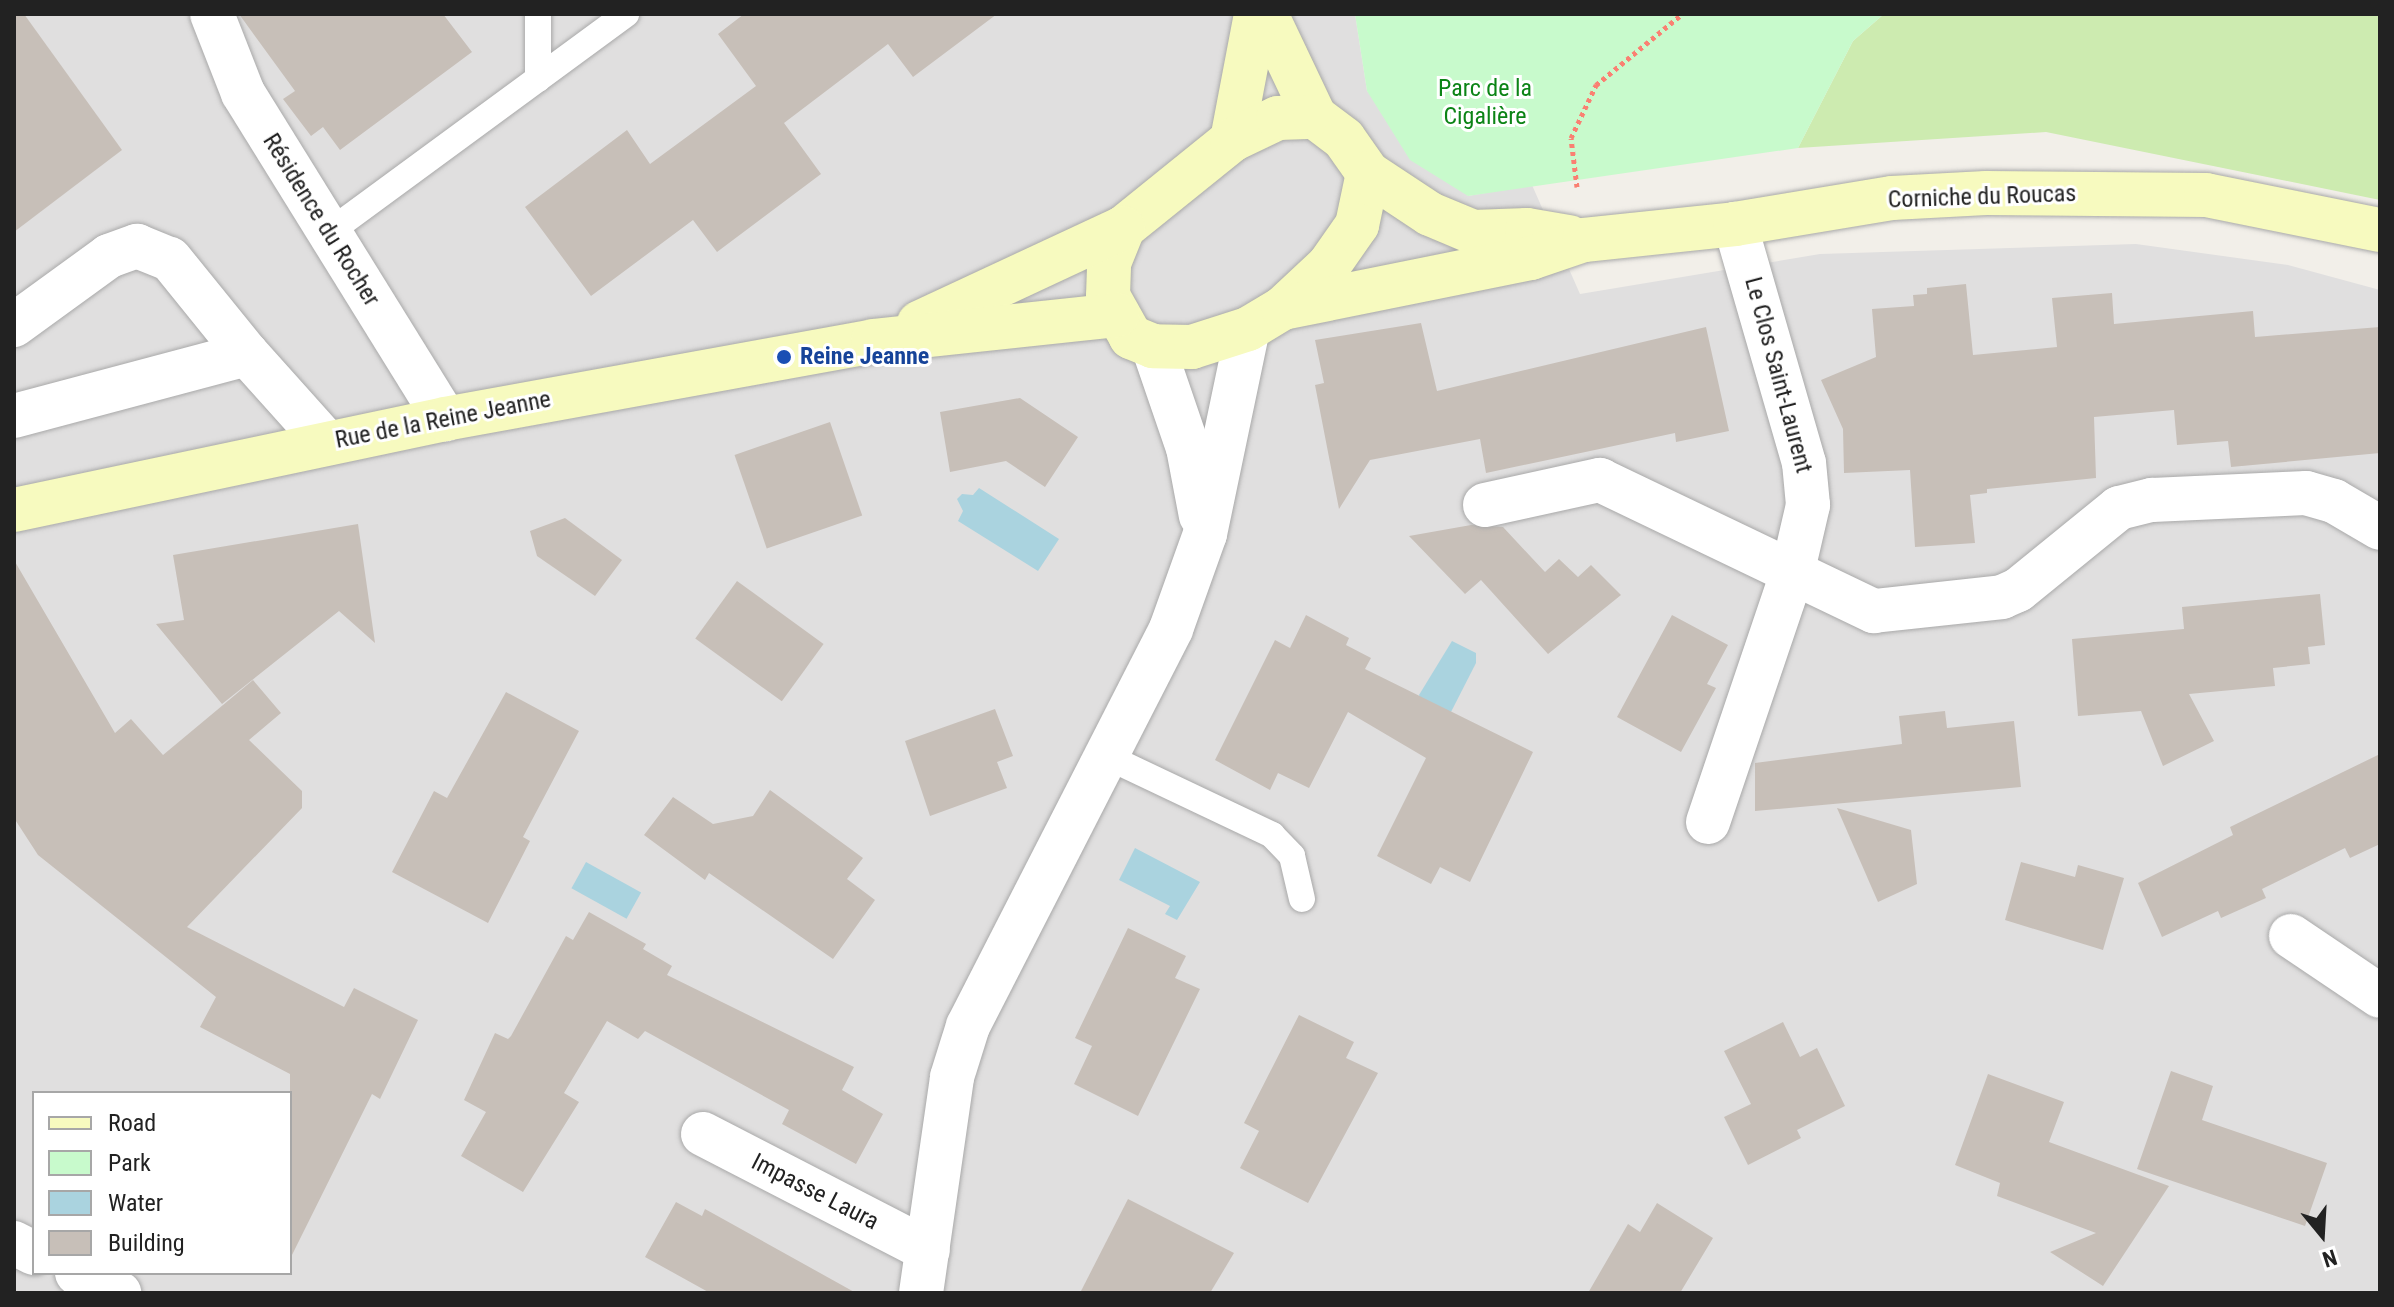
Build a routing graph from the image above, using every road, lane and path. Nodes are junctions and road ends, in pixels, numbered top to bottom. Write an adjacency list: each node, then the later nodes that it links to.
1 (212, 14): 14 (street, Résidence du Rocher)
2 (538, 14): 7 (lane)
3 (626, 14): 7 (lane)
4 (1256, 14): 9 (main road)
5 (1266, 14): 8 (main road)
6 (1682, 14): 15 (path)
7 (538, 79): 14 (lane)
8 (1315, 117): 9 (main road); 10 (main road)
9 (1232, 140): 12 (main road)
10 (1368, 173): 15 (main road, Corniche du Roucas); 17 (main road)
11 (1735, 224): 13 (main road, Corniche du Roucas); 15 (main road, Corniche du Roucas); 29 (street, Le Clos Saint-Laurent)
12 (1123, 228): 16 (main road); 19 (main road, Rue de la Reine Jeanne)
13 (2380, 230)
14 (328, 233): 23 (street, Résidence du Rocher)
15 (1584, 240): 17 (main road, Corniche du Roucas)
16 (1118, 315): 19 (main road, Rue de la Reine Jeanne); 20 (main road)
17 (1266, 318): 20 (main road); 28 (street)
18 (14, 325): 21 (street)
19 (873, 341): 23 (main road, Rue de la Reine Jeanne)
20 (1153, 346): 28 (street)
21 (247, 354): 22 (street); 24 (street)
22 (14, 416)
23 (445, 419): 24 (main road, Rue de la Reine Jeanne)
24 (326, 442): 26 (main road, Rue de la Reine Jeanne)
25 (1485, 505): 29 (street)
26 (14, 510)
27 (2380, 528): 29 (street)
28 (1205, 534): 30 (street)
29 (1792, 574): 31 (street, Le Clos Saint-Laurent)
30 (1108, 757): 32 (lane); 37 (street)
31 (1708, 822)
32 (1302, 899)
33 (2291, 936): 34 (street)
34 (2380, 996)
35 (703, 1134): 37 (street, Impasse Laura)
36 (14, 1243): 38 (street)
37 (928, 1250): 41 (street)
38 (32, 1252)
39 (81, 1275): 40 (street)
40 (119, 1293)
41 (921, 1293)

